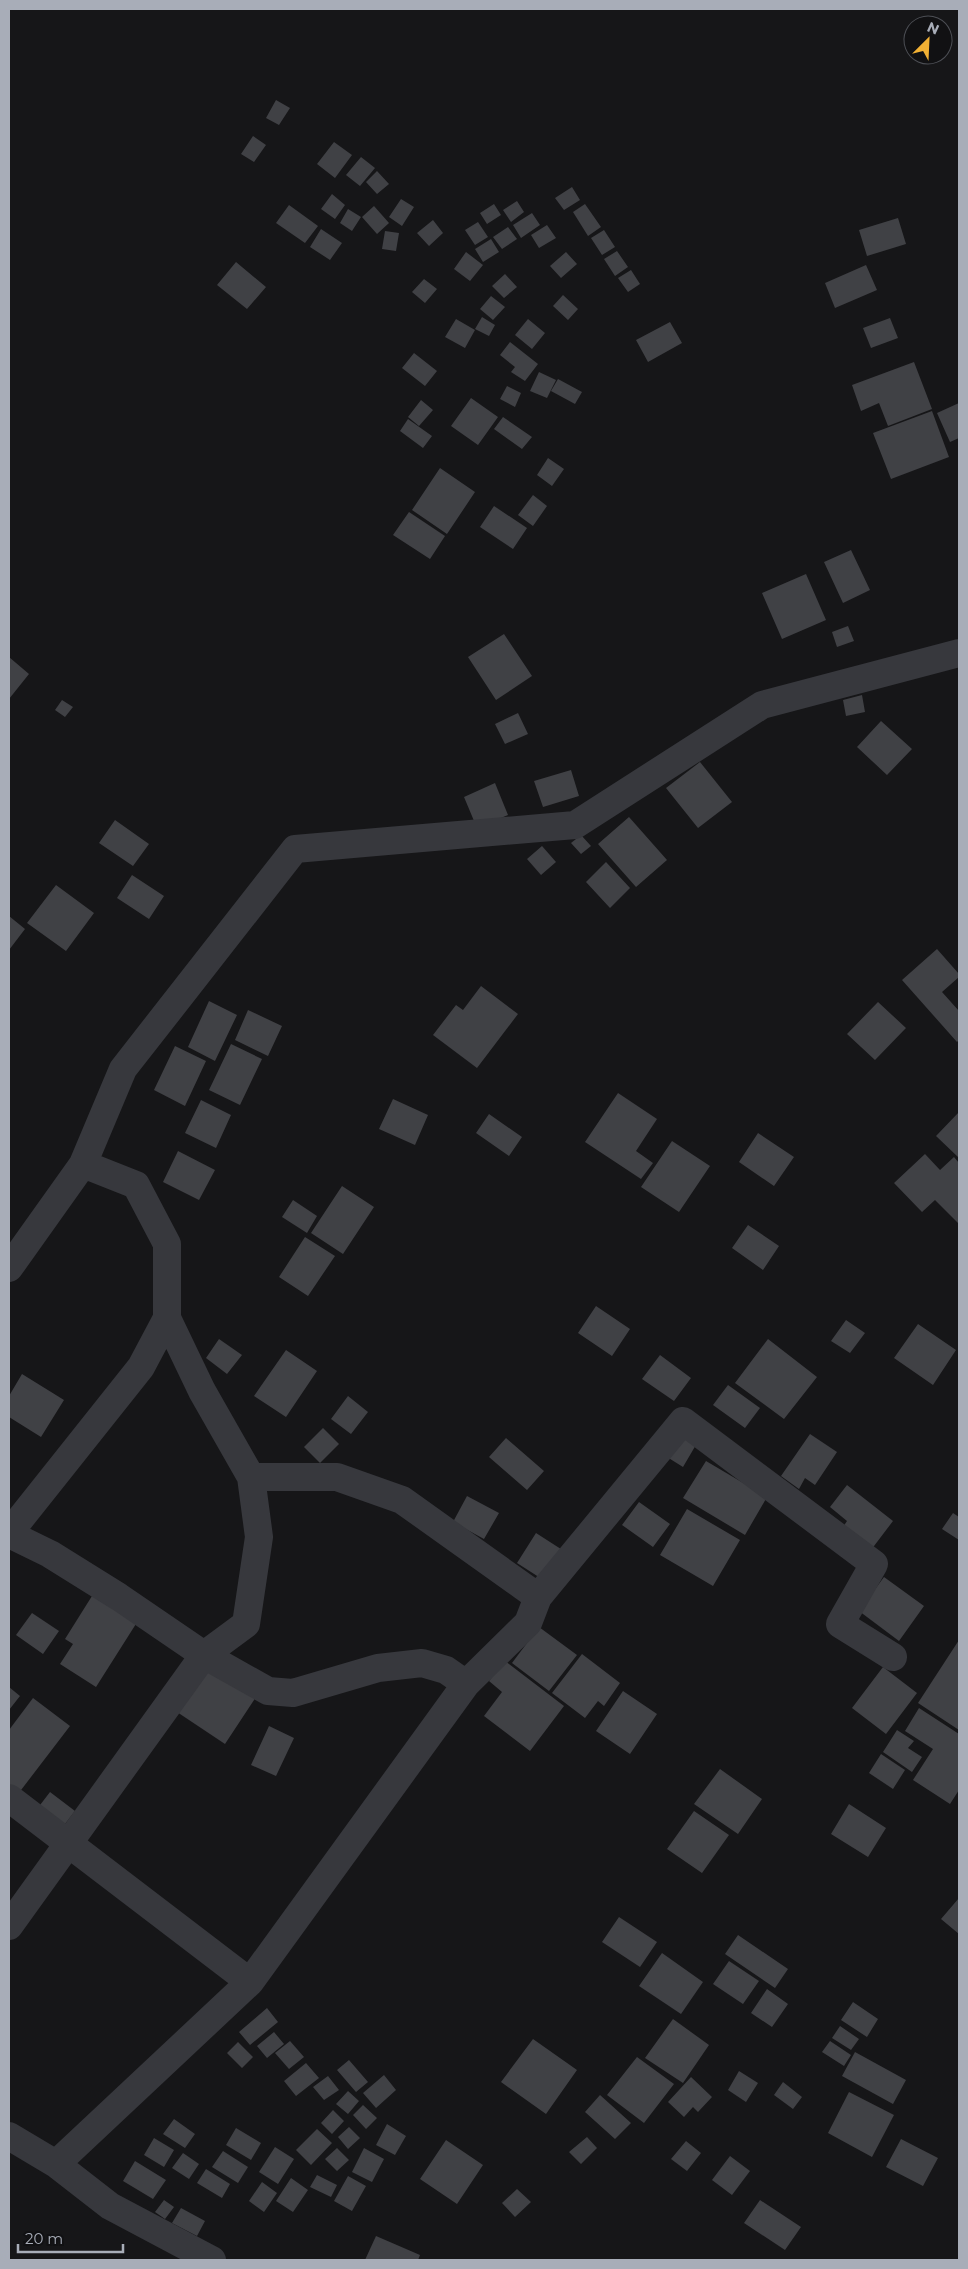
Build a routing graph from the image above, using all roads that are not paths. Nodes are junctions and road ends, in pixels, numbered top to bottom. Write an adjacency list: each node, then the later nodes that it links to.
1 (959, 653): 2 (street)
2 (84, 1164): 3 (street); 4 (street)
3 (9, 1268)
4 (167, 1318): 5 (street); 6 (street)
5 (251, 1477): 7 (street); 8 (street)
6 (9, 1534): 8 (street)
7 (538, 1597): 9 (street); 10 (street)
8 (204, 1655): 10 (street); 12 (street)
9 (893, 1657)
10 (466, 1684): 14 (street)
11 (9, 1798): 12 (street)
12 (67, 1844): 13 (street); 14 (street)
13 (9, 1926)
14 (250, 1982): 16 (street)
15 (9, 2136): 16 (street)
16 (56, 2164): 17 (street)
17 (212, 2260)

